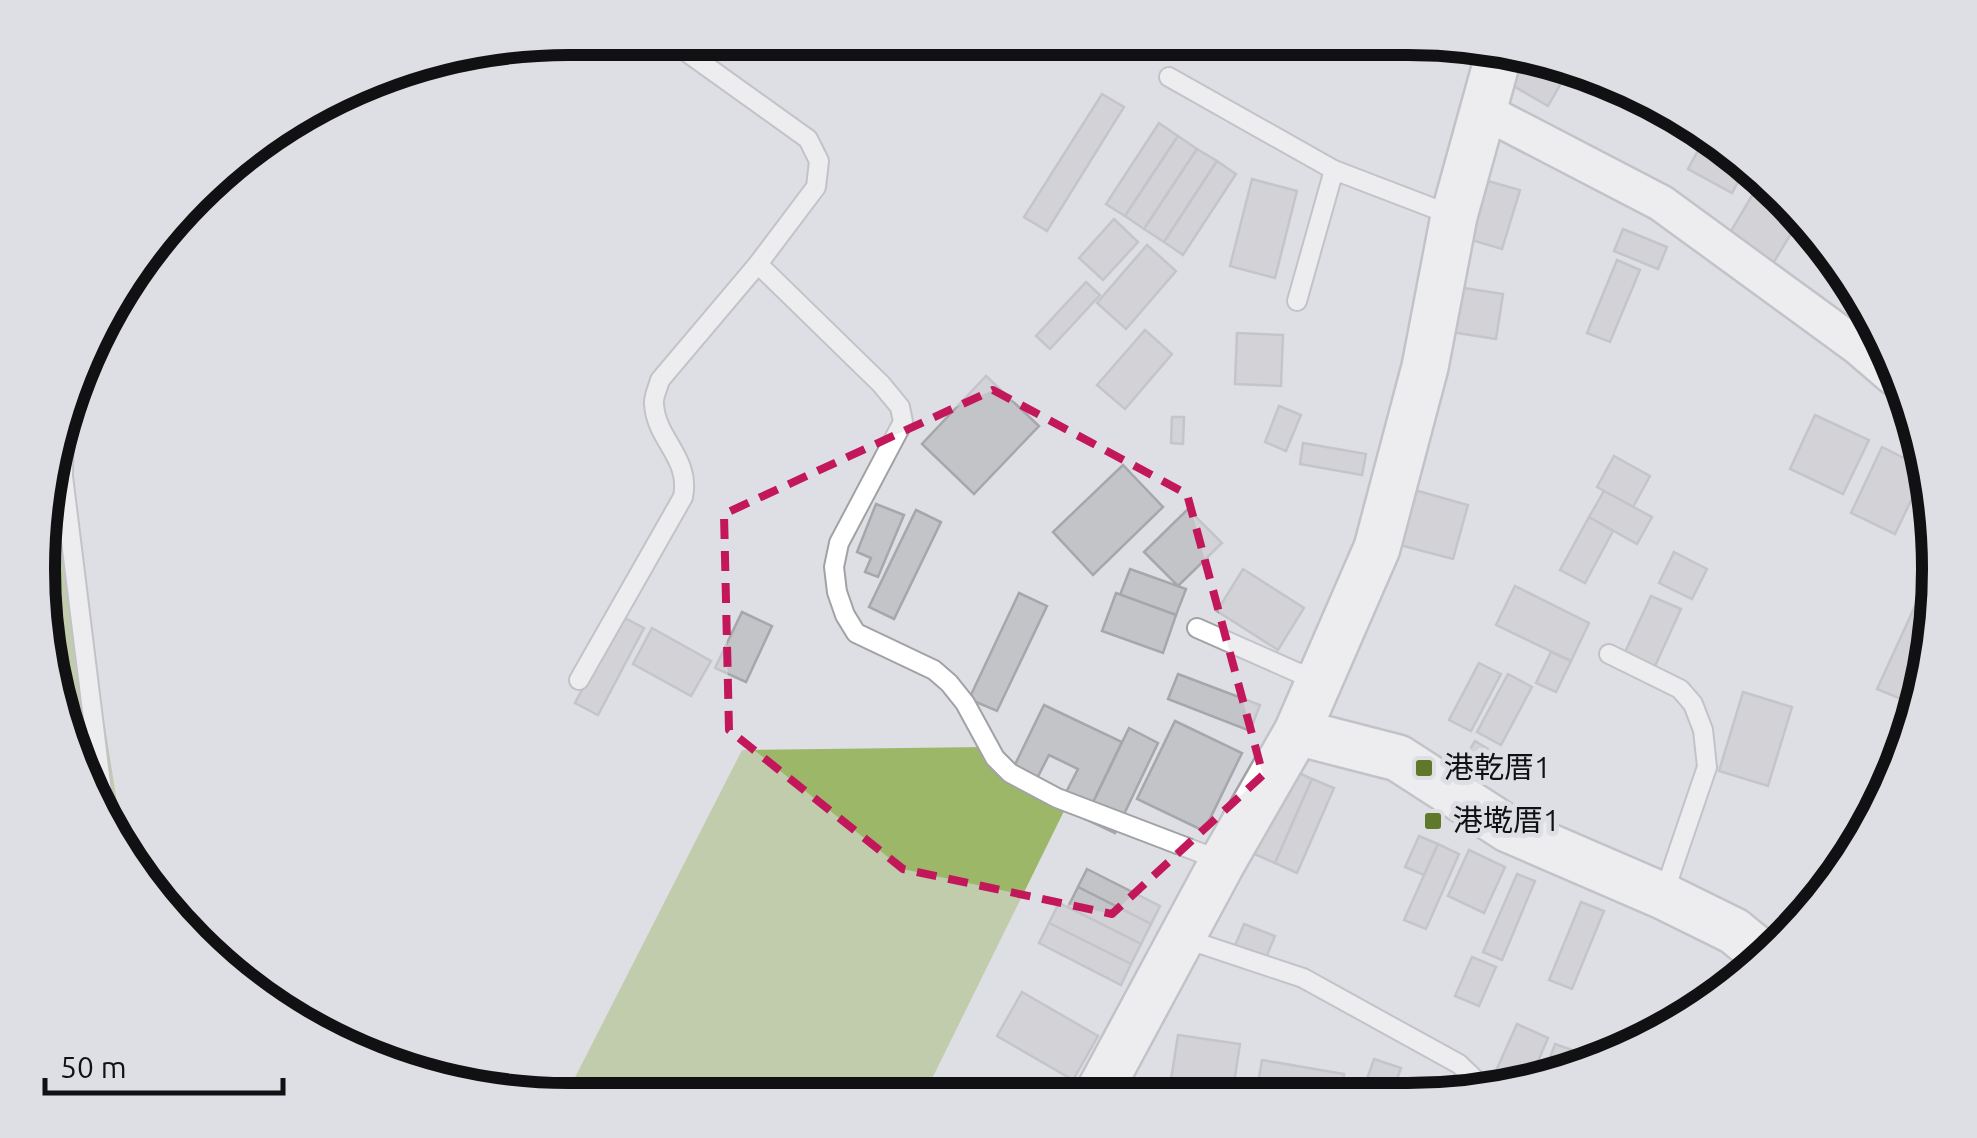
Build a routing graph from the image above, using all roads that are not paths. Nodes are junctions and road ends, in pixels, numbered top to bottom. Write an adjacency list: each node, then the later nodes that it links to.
1 (691, 55): 7 (lane)
2 (1496, 63): 4 (street)
3 (1169, 76): 5 (lane)
4 (1482, 110): 6 (street); 9 (street)
5 (1334, 170): 6 (lane); 8 (lane)
6 (1454, 216): 14 (street)
7 (758, 264): 13 (lane); 17 (lane)
8 (1297, 301)
9 (1864, 334)
10 (63, 482): 16 (lane)
11 (1197, 628): 14 (lane)
12 (1609, 654): 18 (lane)
13 (580, 680)
14 (1319, 682): 15 (street)
15 (1297, 732): 17 (street); 18 (street)
16 (100, 780)
17 (1223, 862): 19 (street)
18 (1663, 896): 20 (street)
19 (1182, 938): 21 (lane); 22 (street)
20 (1755, 948)
21 (1475, 1079)
22 (1104, 1083)

